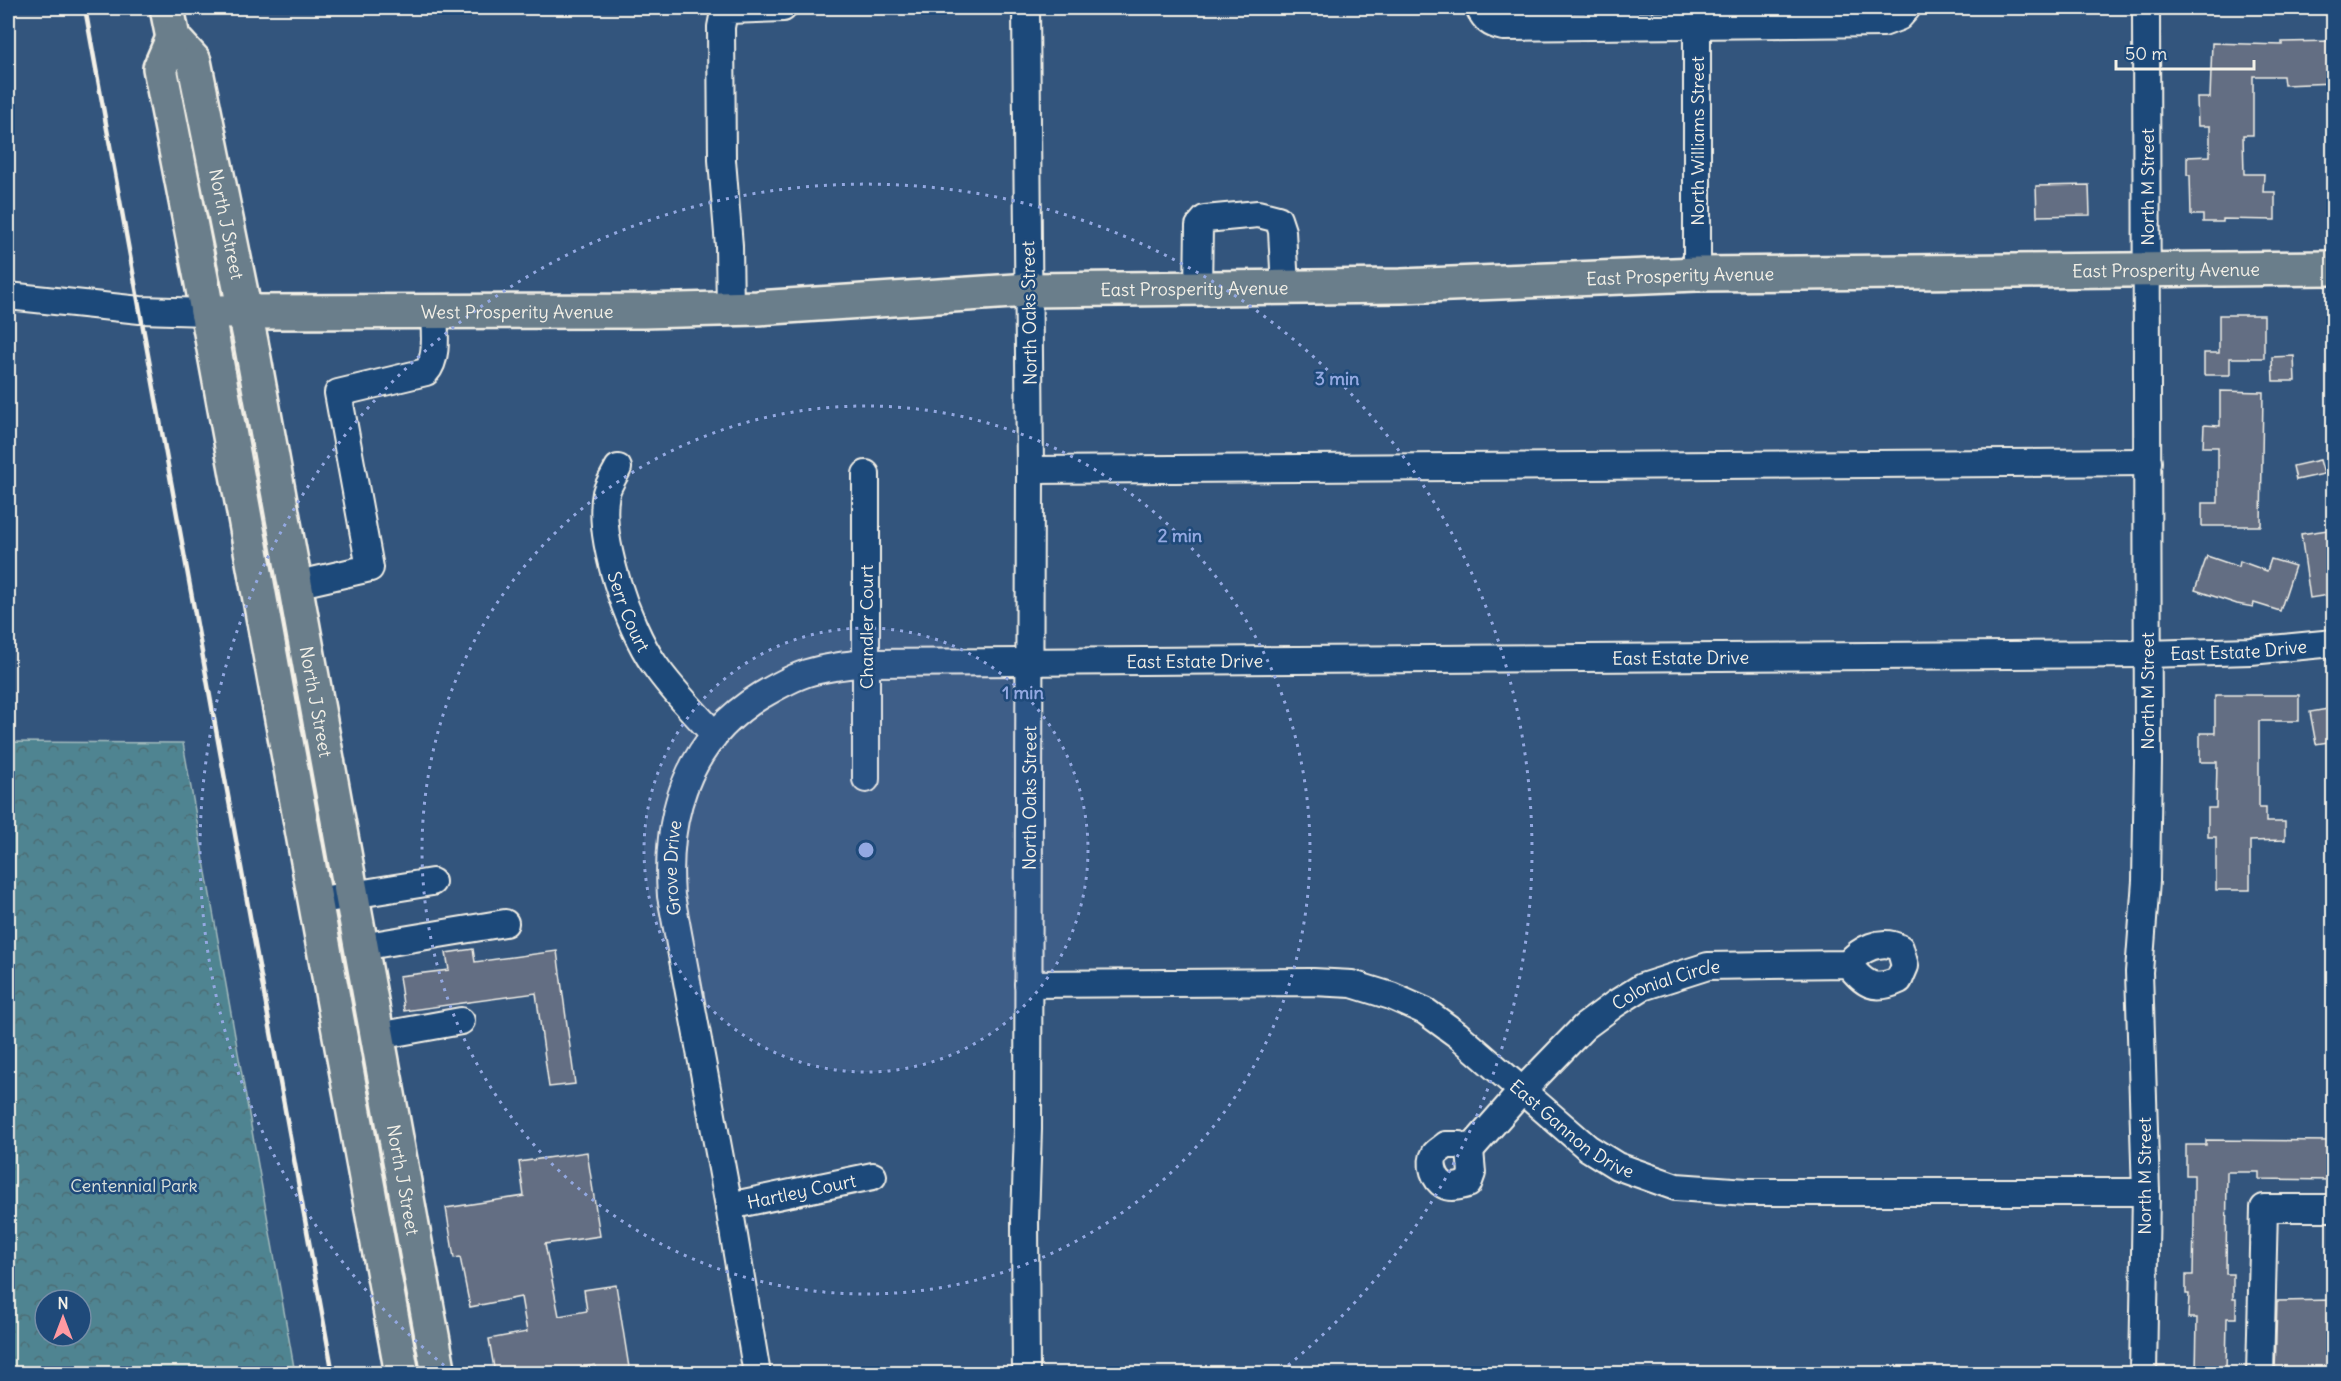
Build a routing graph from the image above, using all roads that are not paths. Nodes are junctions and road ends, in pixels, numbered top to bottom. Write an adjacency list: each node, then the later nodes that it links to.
1 (783, 8): 15 (street)
2 (1026, 8): 13 (street, North Oaks Street)
3 (1479, 8): 6 (street)
4 (1907, 8): 6 (street)
5 (2146, 8): 9 (street, North M Street)
6 (1697, 15): 10 (street, North Williams Street)
7 (170, 23): 17 (main road, North J Street); 18 (main road, North J Street)
8 (2334, 268): 9 (main road, East Prosperity Avenue)
9 (2148, 270): 10 (main road, East Prosperity Avenue); 19 (street, North M Street)
10 (1697, 274): 11 (main road, East Prosperity Avenue)
11 (1285, 287): 12 (main road, East Prosperity Avenue); 12 (street)
12 (1198, 288): 13 (main road, East Prosperity Avenue)
13 (1029, 290): 15 (main road, West Prosperity Avenue); 21 (street, North Oaks Street)
14 (8, 296): 17 (street, West Prosperity Avenue)
15 (730, 309): 16 (main road, West Prosperity Avenue)
16 (434, 311): 18 (main road, West Prosperity Avenue); 23 (street)
17 (207, 312): 18 (main road, West Prosperity Avenue); 32 (main road, North J Street)
18 (244, 312): 23 (main road, North J Street)
19 (2148, 462): 21 (street); 25 (street, North M Street)
20 (618, 468): 28 (street, Serr Court)
21 (1030, 470): 27 (street, North Oaks Street)
22 (866, 474): 26 (street, Chandler Court)
23 (295, 585): 31 (main road, North J Street)
24 (2334, 643): 25 (street, East Estate Drive)
25 (2146, 654): 27 (street, East Estate Drive); 42 (street, North M Street)
26 (866, 663): 27 (street, Grove Drive); 28 (street, Grove Drive); 29 (street, Chandler Court)
27 (1028, 663): 36 (street, North Oaks Street)
28 (714, 734): 43 (street, Grove Drive)
29 (866, 779)
30 (432, 882): 31 (street)
31 (352, 895): 32 (street); 34 (main road, North J Street)
32 (315, 901): 45 (main road, North J Street)
33 (505, 923): 34 (street)
34 (361, 947): 38 (main road, North J Street)
35 (1848, 964): 39 (street, Colonial Circle)
36 (1028, 984): 39 (street, East Gannon Drive); 48 (street, North Oaks Street)
37 (460, 1021): 38 (street)
38 (378, 1036): 46 (main road, North J Street)
39 (1522, 1091): 40 (street, Colonial Circle); 42 (street, East Gannon Drive)
40 (1470, 1150)
41 (873, 1176): 43 (street, Hartley Court)
42 (2146, 1192): 49 (street, North M Street)
43 (729, 1206): 47 (street, Grove Drive)
44 (2334, 1208): 50 (street)
45 (402, 1374)
46 (439, 1374)
47 (757, 1374)
48 (1026, 1374)
49 (2143, 1374)
50 (2260, 1374)

